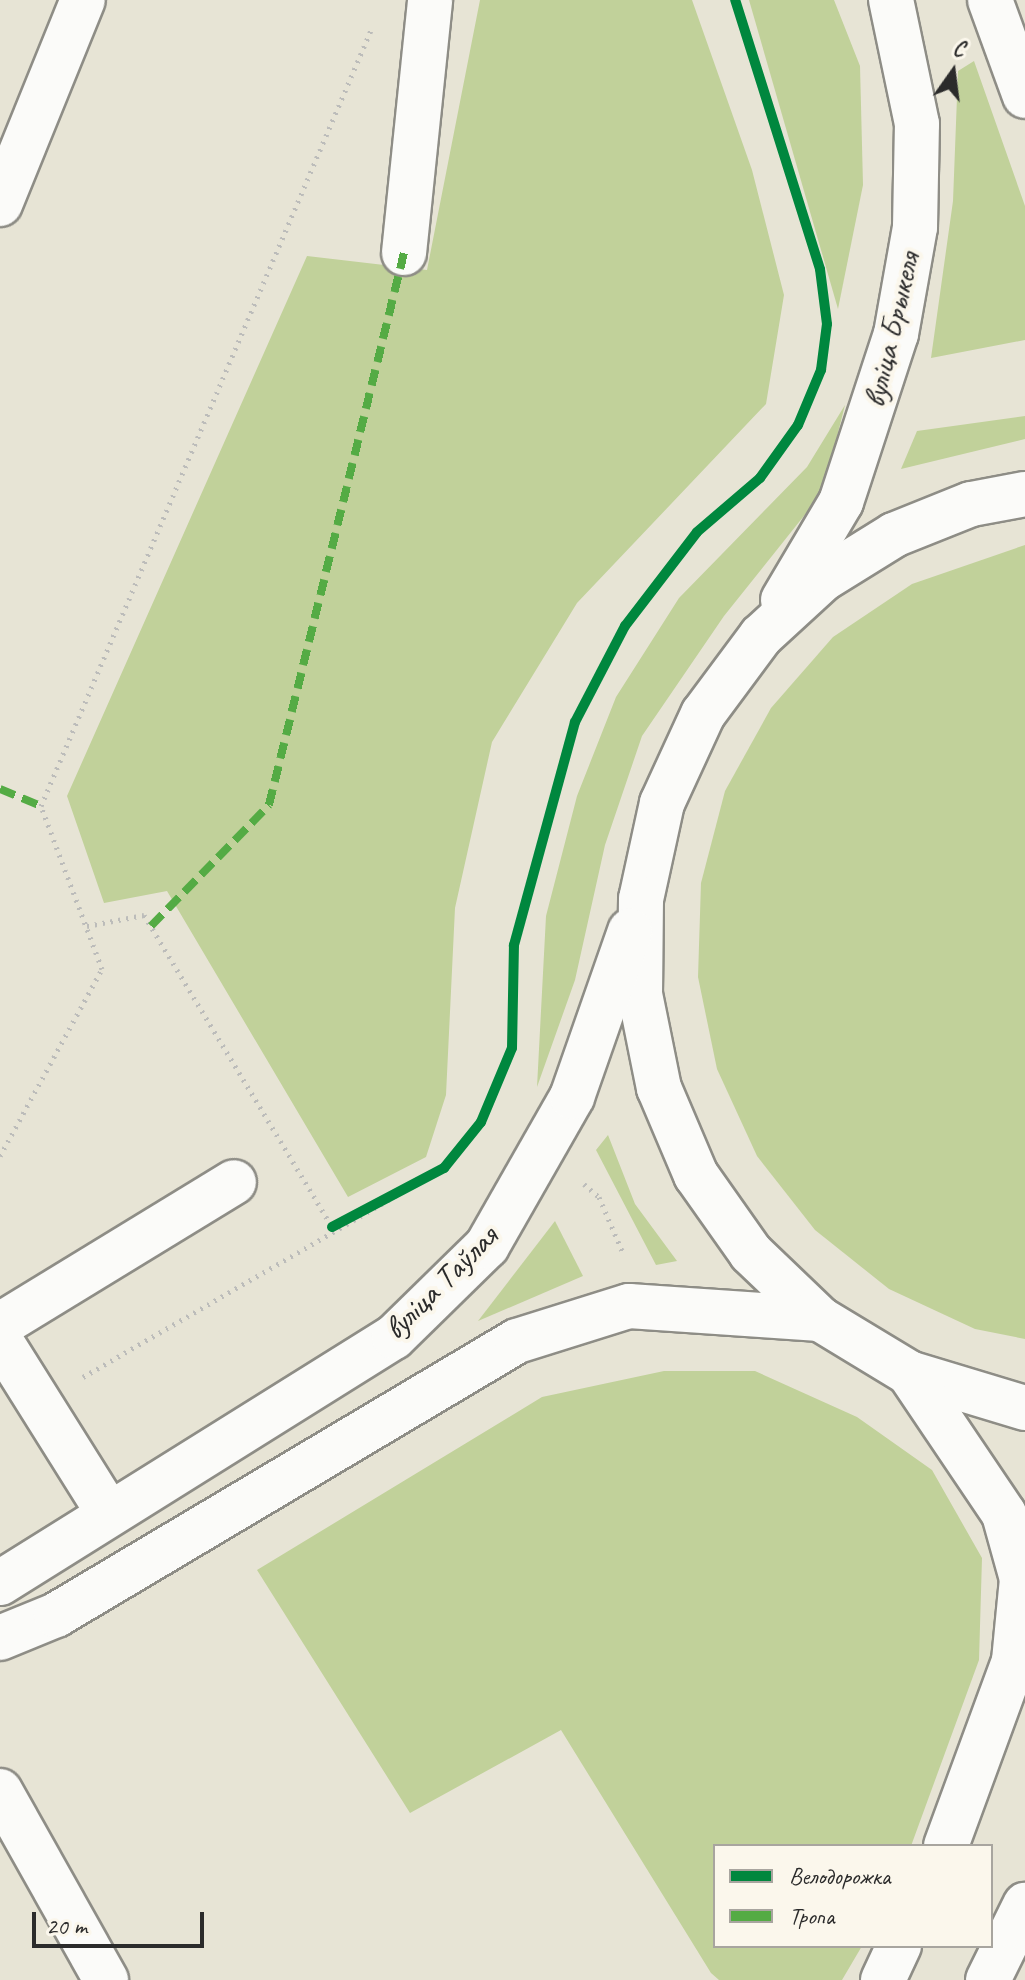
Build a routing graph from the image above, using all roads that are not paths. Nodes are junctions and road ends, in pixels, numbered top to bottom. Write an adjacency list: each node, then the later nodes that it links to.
1 (83, 0): 6 (main road)
2 (430, 0): 7 (main road)
3 (891, 0): 9 (main road, вуліца Брыкеля)
4 (990, 0): 5 (main road)
5 (1025, 96)
6 (0, 204)
7 (404, 253)
8 (1025, 494): 9 (main road)
9 (761, 636): 10 (main road)
10 (641, 899): 12 (main road); 17 (main road, вуліца Таўлая)
11 (234, 1182): 13 (main road)
12 (820, 1319): 15 (main road); 19 (main road)
13 (0, 1325)
14 (0, 1340): 17 (main road)
15 (909, 1373): 16 (main road); 21 (main road)
16 (1025, 1408)
17 (108, 1512): 18 (main road, вуліца Таўлая)
18 (0, 1583)
19 (0, 1638)
20 (5, 1811): 24 (main road)
21 (947, 1844)
22 (1025, 1905): 26 (main road)
23 (898, 1948): 25 (main road)
24 (106, 1980)
25 (883, 1980)
26 (988, 1980)

